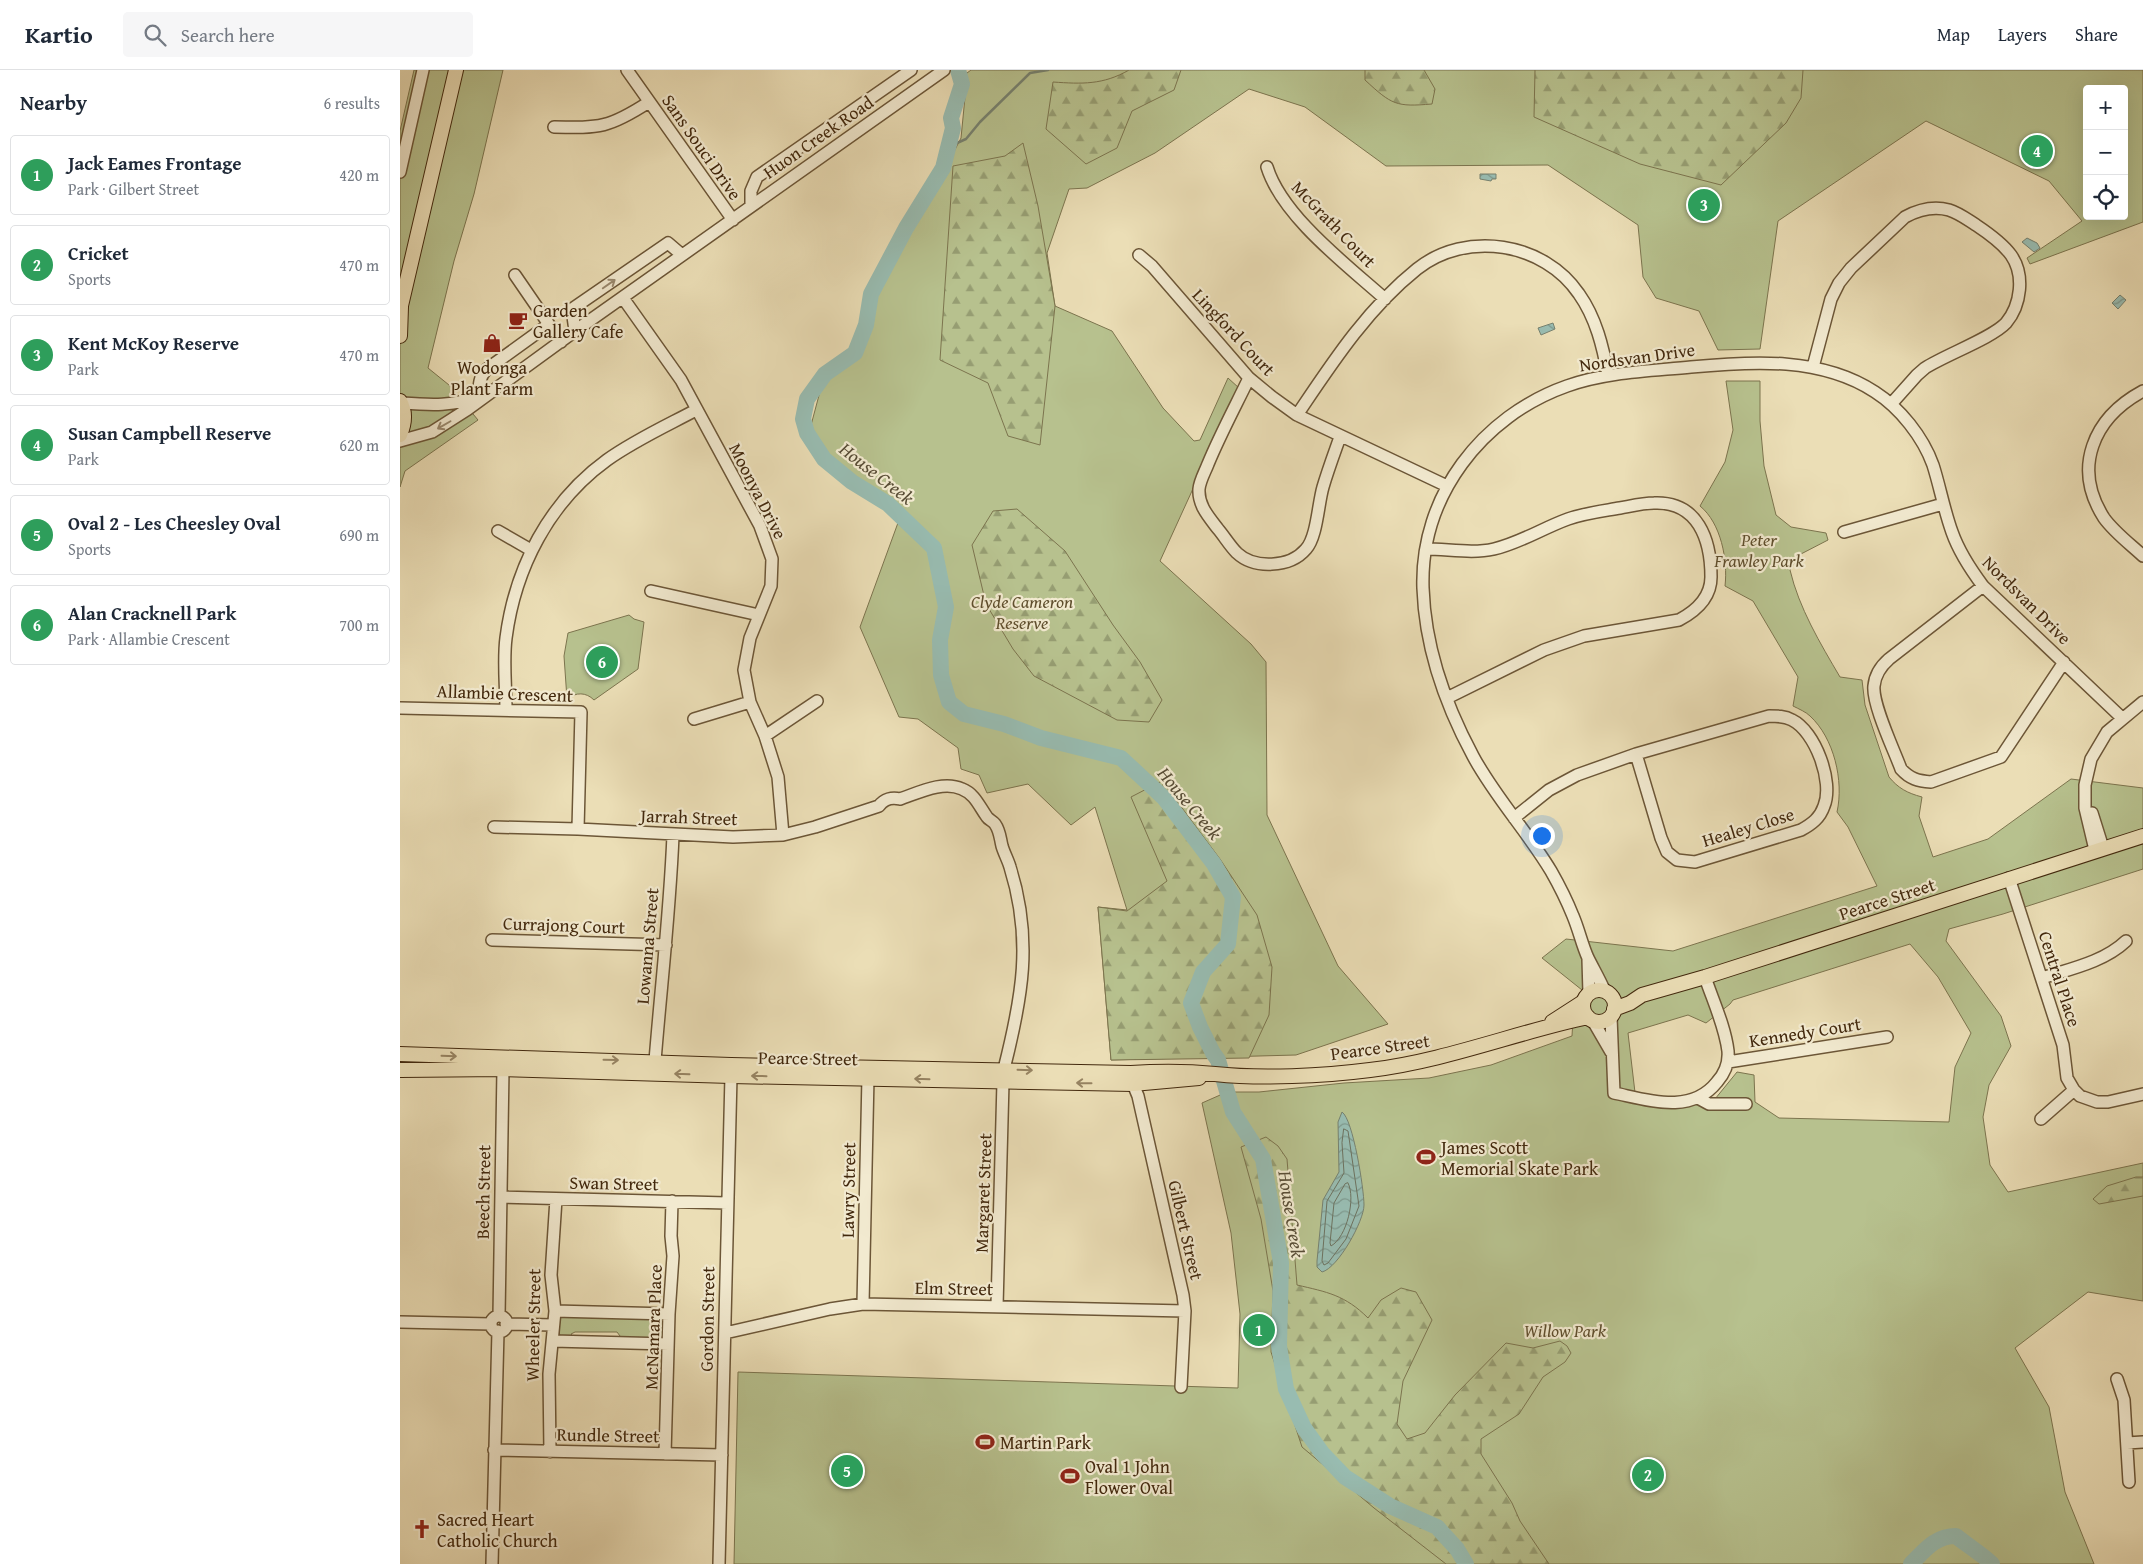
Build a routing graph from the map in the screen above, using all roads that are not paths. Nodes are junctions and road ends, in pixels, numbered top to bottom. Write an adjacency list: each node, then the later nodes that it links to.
1 (423, 70): 10 (street)
2 (456, 70): 18 (main road)
3 (911, 70): 11 (street, Huon Creek Road)
4 (944, 70): 6 (street, Huon Creek Road)
5 (630, 71): 7 (street, Sans Souci Drive)
6 (927, 74): 11 (street, Huon Creek Road)
7 (649, 102): 8 (street); 12 (street, Sans Souci Drive)
8 (554, 128)
9 (1266, 167): 17 (street, McGrath Court)
10 (400, 172)
11 (751, 206): 12 (street, Huon Creek Road)
12 (732, 220): 13 (street, Huon Creek Road)
13 (682, 255): 16 (street, Huon Creek Road); 20 (street, one-way to 13)
14 (1139, 255): 25 (street, Lingford Court)
15 (515, 275): 19 (street)
16 (623, 298): 20 (street, Huon Creek Road); 31 (street, Moonya Drive)
17 (1385, 300): 24 (street); 32 (street)
18 (401, 303): 21 (main road)
19 (548, 324): 22 (street); 28 (street)
20 (575, 331): 22 (street, Huon Creek Road)
21 (400, 336)
22 (561, 342): 26 (street, Huon Creek Road)
23 (1813, 367): 24 (street, Nordsvan Drive); 30 (street, Nordsvan Drive); 30 (street)
24 (1608, 376): 36 (street, Nordsvan Drive)
25 (1249, 378): 32 (street, Lingford Court); 34 (street)
26 (498, 386): 28 (street, Huon Creek Road); 35 (street, Huon Creek Road, one-way to 35)
27 (2143, 392): 42 (street)
28 (479, 396): 29 (street, Huon Creek Road)
29 (401, 402): 33 (main road)
30 (1892, 404): 37 (street, Nordsvan Drive)
31 (696, 410): 41 (street); 45 (street, Moonya Drive)
32 (1297, 415): 34 (street, Lingford Court)
33 (400, 434)
34 (1340, 437): 36 (street, Lingford Court)
35 (400, 441)
36 (1447, 486): 40 (street, Nordsvan Drive)
37 (1944, 504): 39 (street); 43 (street, Nordsvan Drive)
38 (498, 531): 41 (street)
39 (1844, 532)
40 (1426, 549): 47 (street, Nordsvan Drive); 47 (street)
41 (531, 550): 52 (street)
42 (2143, 556)
43 (1984, 586): 46 (street, Nordsvan Drive); 46 (street)
44 (651, 591): 45 (street)
45 (759, 615): 49 (street, Moonya Drive)
46 (2064, 662): 53 (street, Nordsvan Drive)
47 (1447, 698): 57 (street, Nordsvan Drive)
48 (817, 701): 55 (street)
49 (750, 702): 54 (street); 55 (street, Moonya Drive)
50 (2143, 702): 53 (street)
51 (400, 708): 52 (street, Allambie Crescent)
52 (506, 710): 59 (street, Allambie Crescent)
53 (2122, 718): 63 (street)
54 (694, 719)
55 (765, 736): 60 (street, Moonya Drive)
56 (1636, 754): 56 (street, Healey Close); 57 (street, Healey Close)
57 (1514, 818): 68 (street, Nordsvan Drive)
58 (494, 827): 59 (street, Jarrah Street)
59 (578, 829): 61 (street, Jarrah Street)
60 (783, 835): 61 (street, Jarrah Street); 85 (street, Jarrah Street)
61 (673, 836): 67 (street, Lowanna Street)
62 (2143, 836): 63 (main road, Pearce Street)
63 (2099, 849): 64 (main road, Pearce Street)
64 (2009, 878): 69 (main road, Pearce Street); 70 (street, Central Place)
65 (492, 940): 67 (street, Currajong Court)
66 (2126, 942): 70 (street)
67 (666, 945): 82 (street, Lowanna Street)
68 (1588, 958): 71 (street, Nordsvan Drive); 73 (street, Nordsvan Drive)
69 (1706, 977): 72 (main road, Pearce Street); 80 (street, Kennedy Court)
70 (2042, 978): 88 (street, Central Place)
71 (1607, 993): 72 (main road, Pearce Street); 73 (main road); 74 (main road)
72 (1642, 995): 74 (main road, Pearce Street)
73 (1586, 998): 75 (main road); 76 (main road, Pearce Street)
74 (1613, 1013): 75 (main road); 79 (street)
75 (1590, 1019): 76 (main road, Pearce Street); 79 (street)
76 (1545, 1026): 87 (main road, Pearce Street)
77 (1887, 1037): 80 (street, Kennedy Court)
78 (400, 1054): 81 (main road, Pearce Street, one-way to 81)
79 (1612, 1054): 90 (street, Kennedy Court)
80 (1728, 1062): 90 (street, Kennedy Court)
81 (503, 1063): 82 (main road, Pearce Street); 83 (main road, Pearce Street); 93 (street, Beech Street)
82 (655, 1067): 84 (main road, Pearce Street)
83 (400, 1070)
84 (731, 1070): 85 (main road, Pearce Street); 86 (main road, Pearce Street, one-way to 84); 96 (street, Gordon Street)
85 (1004, 1076): 86 (main road, Pearce Street, one-way to 86); 87 (main road, Pearce Street); 98 (street, Margaret Street)
86 (868, 1077): 97 (street, Lawry Street)
87 (1132, 1079): 100 (street, Gilbert Street)
88 (2074, 1090): 89 (street); 92 (street)
89 (2143, 1094)
90 (1698, 1098): 91 (street, Kennedy Court)
91 (1746, 1104)
92 (2040, 1120)
93 (500, 1197): 94 (street, Swan Street); 103 (street, Beech Street)
94 (556, 1199): 95 (street, Swan Street); 99 (street, Wheeler Street)
95 (672, 1201): 96 (street, Swan Street); 101 (street, McNamara Place)
96 (727, 1202): 105 (street, Gordon Street)
97 (863, 1304): 98 (street, Elm Street); 105 (street, Elm Street)
98 (997, 1306): 100 (street, Elm Street)
99 (554, 1311): 101 (street); 104 (street, Wheeler Street)
100 (1185, 1311): 109 (street, Gilbert Street)
101 (669, 1314): 107 (street, McNamara Place)
102 (400, 1322): 103 (street)
103 (499, 1324): 104 (street); 112 (street, Beech Street)
104 (553, 1325): 106 (street, Wheeler Street)
105 (725, 1333): 115 (street, Gordon Street)
106 (553, 1341): 107 (street); 113 (street, Wheeler Street)
107 (668, 1344): 114 (street, McNamara Place)
108 (2117, 1379): 111 (street)
109 (1181, 1387)
110 (2143, 1442): 111 (street)
111 (2128, 1443): 116 (street)
112 (494, 1450): 113 (street, Rundle Street); 117 (street, Beech Street)
113 (550, 1452): 114 (street, Rundle Street)
114 (666, 1454): 115 (street, Rundle Street)
115 (722, 1455): 118 (street, Gordon Street)
116 (2129, 1482)
117 (492, 1564)
118 (719, 1564)

